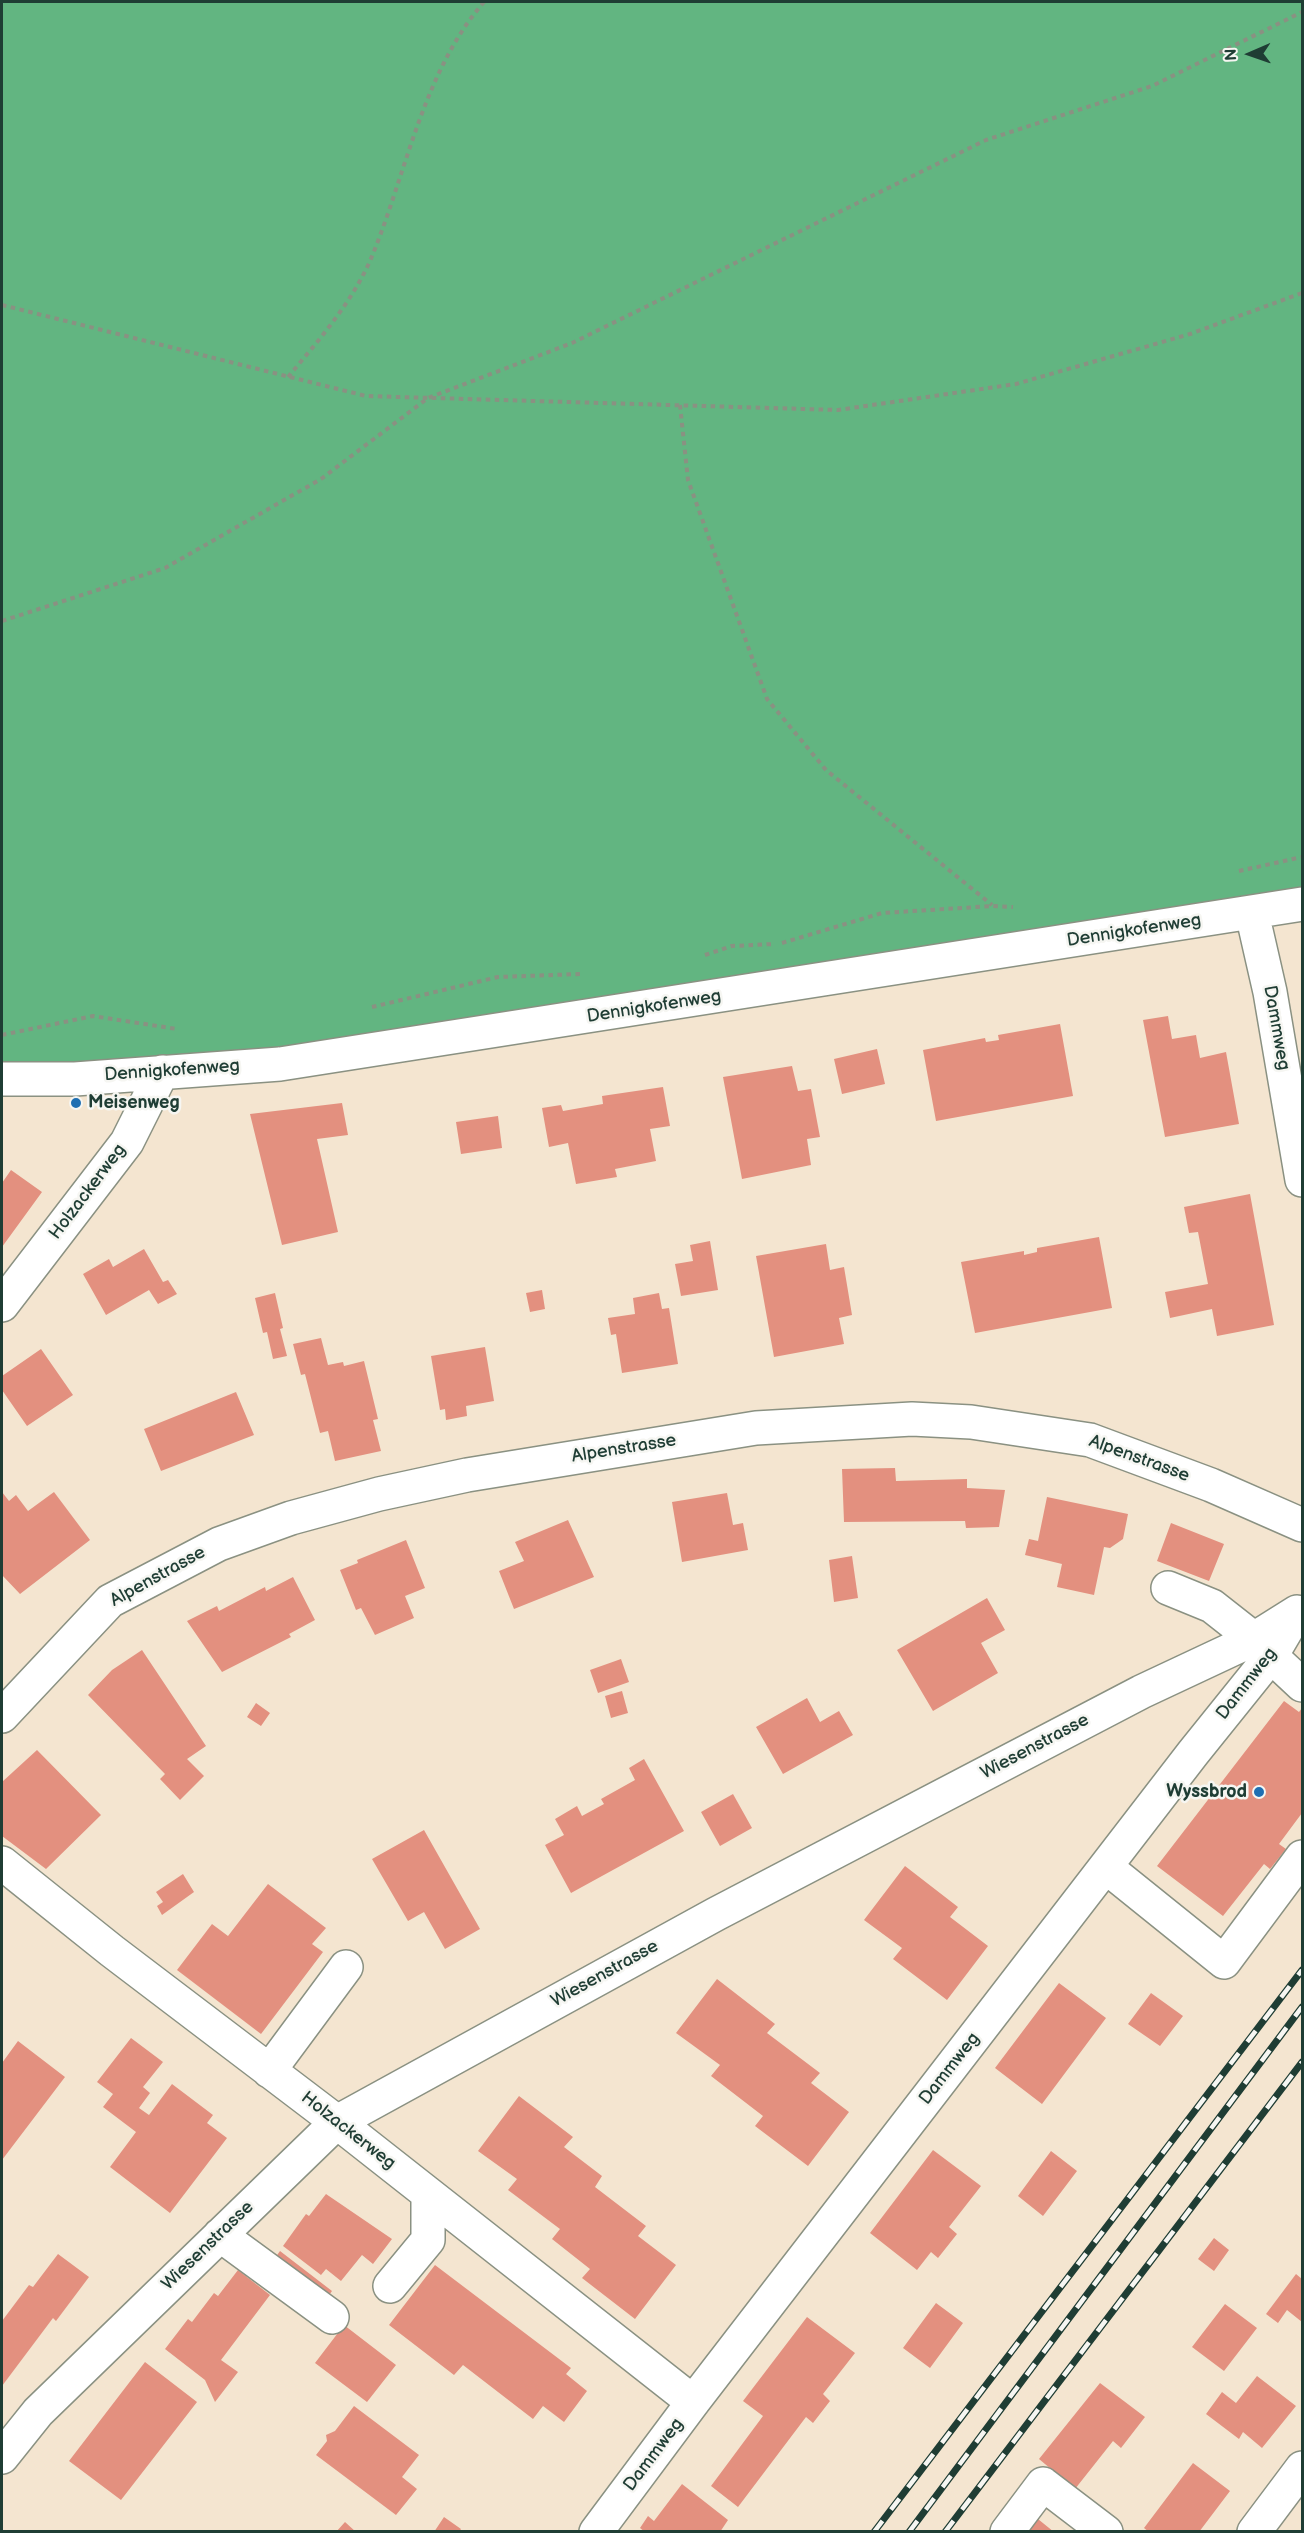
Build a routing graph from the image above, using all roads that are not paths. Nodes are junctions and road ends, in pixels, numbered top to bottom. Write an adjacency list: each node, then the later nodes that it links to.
1 (1302, 904): 2 (street, Dennigkofenweg)
2 (1252, 913): 3 (street, Dennigkofenweg); 5 (street, Dammweg)
3 (162, 1072): 4 (street, Dennigkofenweg); 6 (street, Holzackerweg)
4 (2, 1079)
5 (1302, 1180)
6 (2, 1305)
7 (1302, 1525): 12 (street, Alpenstrasse)
8 (1168, 1588): 10 (street)
9 (1300, 1609): 10 (street, Dammweg)
10 (1263, 1648): 11 (street); 15 (street, Dammweg); 18 (street, Wiesenstrasse)
11 (1302, 1685)
12 (2, 1716)
13 (1302, 1857): 15 (street)
14 (2, 1863): 17 (street, Holzackerweg)
15 (1106, 1867): 23 (street, Dammweg)
16 (346, 1967): 17 (street)
17 (269, 2071): 18 (street, Holzackerweg)
18 (336, 2122): 19 (street, Holzackerweg); 20 (street, Wiesenstrasse)
19 (428, 2194): 21 (street); 23 (street, Holzackerweg)
20 (220, 2235): 22 (street); 24 (street, Wiesenstrasse)
21 (390, 2286)
22 (332, 2317)
23 (693, 2402): 26 (street, Dammweg)
24 (2, 2457)
25 (1302, 2468): 29 (street)
26 (596, 2532)
27 (1007, 2532): 28 (street)
28 (1106, 2532)
29 (1254, 2532)

